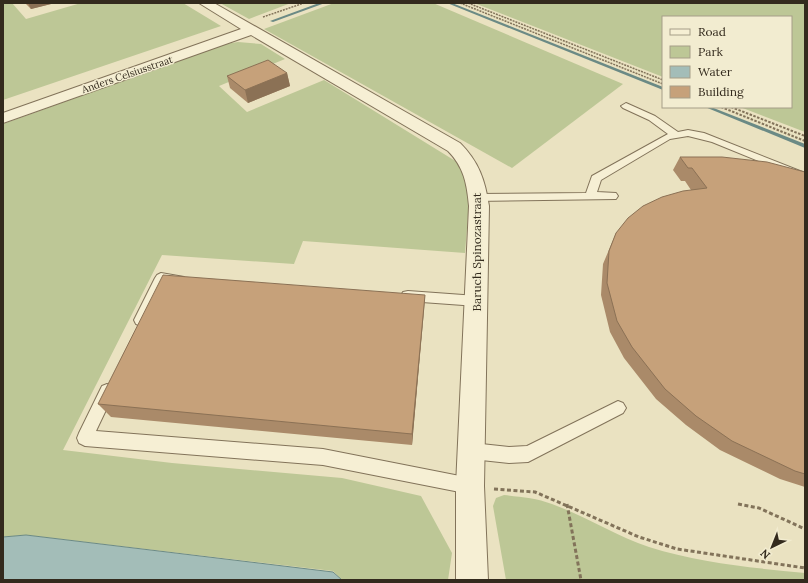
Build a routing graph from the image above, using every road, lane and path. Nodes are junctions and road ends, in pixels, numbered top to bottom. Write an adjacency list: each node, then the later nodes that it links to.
1 (205, 3): 5 (street, Baruch Spinozastraat)
2 (304, 3): 5 (path)
3 (460, 3): 7 (path)
4 (468, 3): 6 (path)
5 (247, 27): 11 (street, Anders Celsiusstraat); 18 (street, Baruch Spinozastraat)
6 (662, 80)
7 (662, 84)
8 (626, 106): 12 (lane)
9 (724, 108): 14 (path)
10 (734, 108): 13 (path)
11 (3, 118)
12 (675, 134): 15 (lane); 16 (lane)
13 (805, 136)
14 (805, 140)
15 (805, 177)
16 (591, 196): 17 (lane); 18 (lane)
17 (612, 196)
18 (478, 198): 21 (street, Baruch Spinozastraat)
19 (192, 281): 22 (lane)
20 (398, 295): 21 (lane)
21 (477, 301): 25 (street, Baruch Spinozastraat)
22 (134, 334)
23 (111, 383): 26 (lane)
24 (618, 408): 25 (lane)
25 (472, 451): 26 (street, Baruch Spinozastraat)
26 (470, 486): 27 (path); 31 (street, Baruch Spinozastraat)
27 (566, 504): 30 (path); 32 (path)
28 (738, 504): 29 (path)
29 (805, 529)
30 (805, 568)
31 (472, 580)
32 (581, 580)

